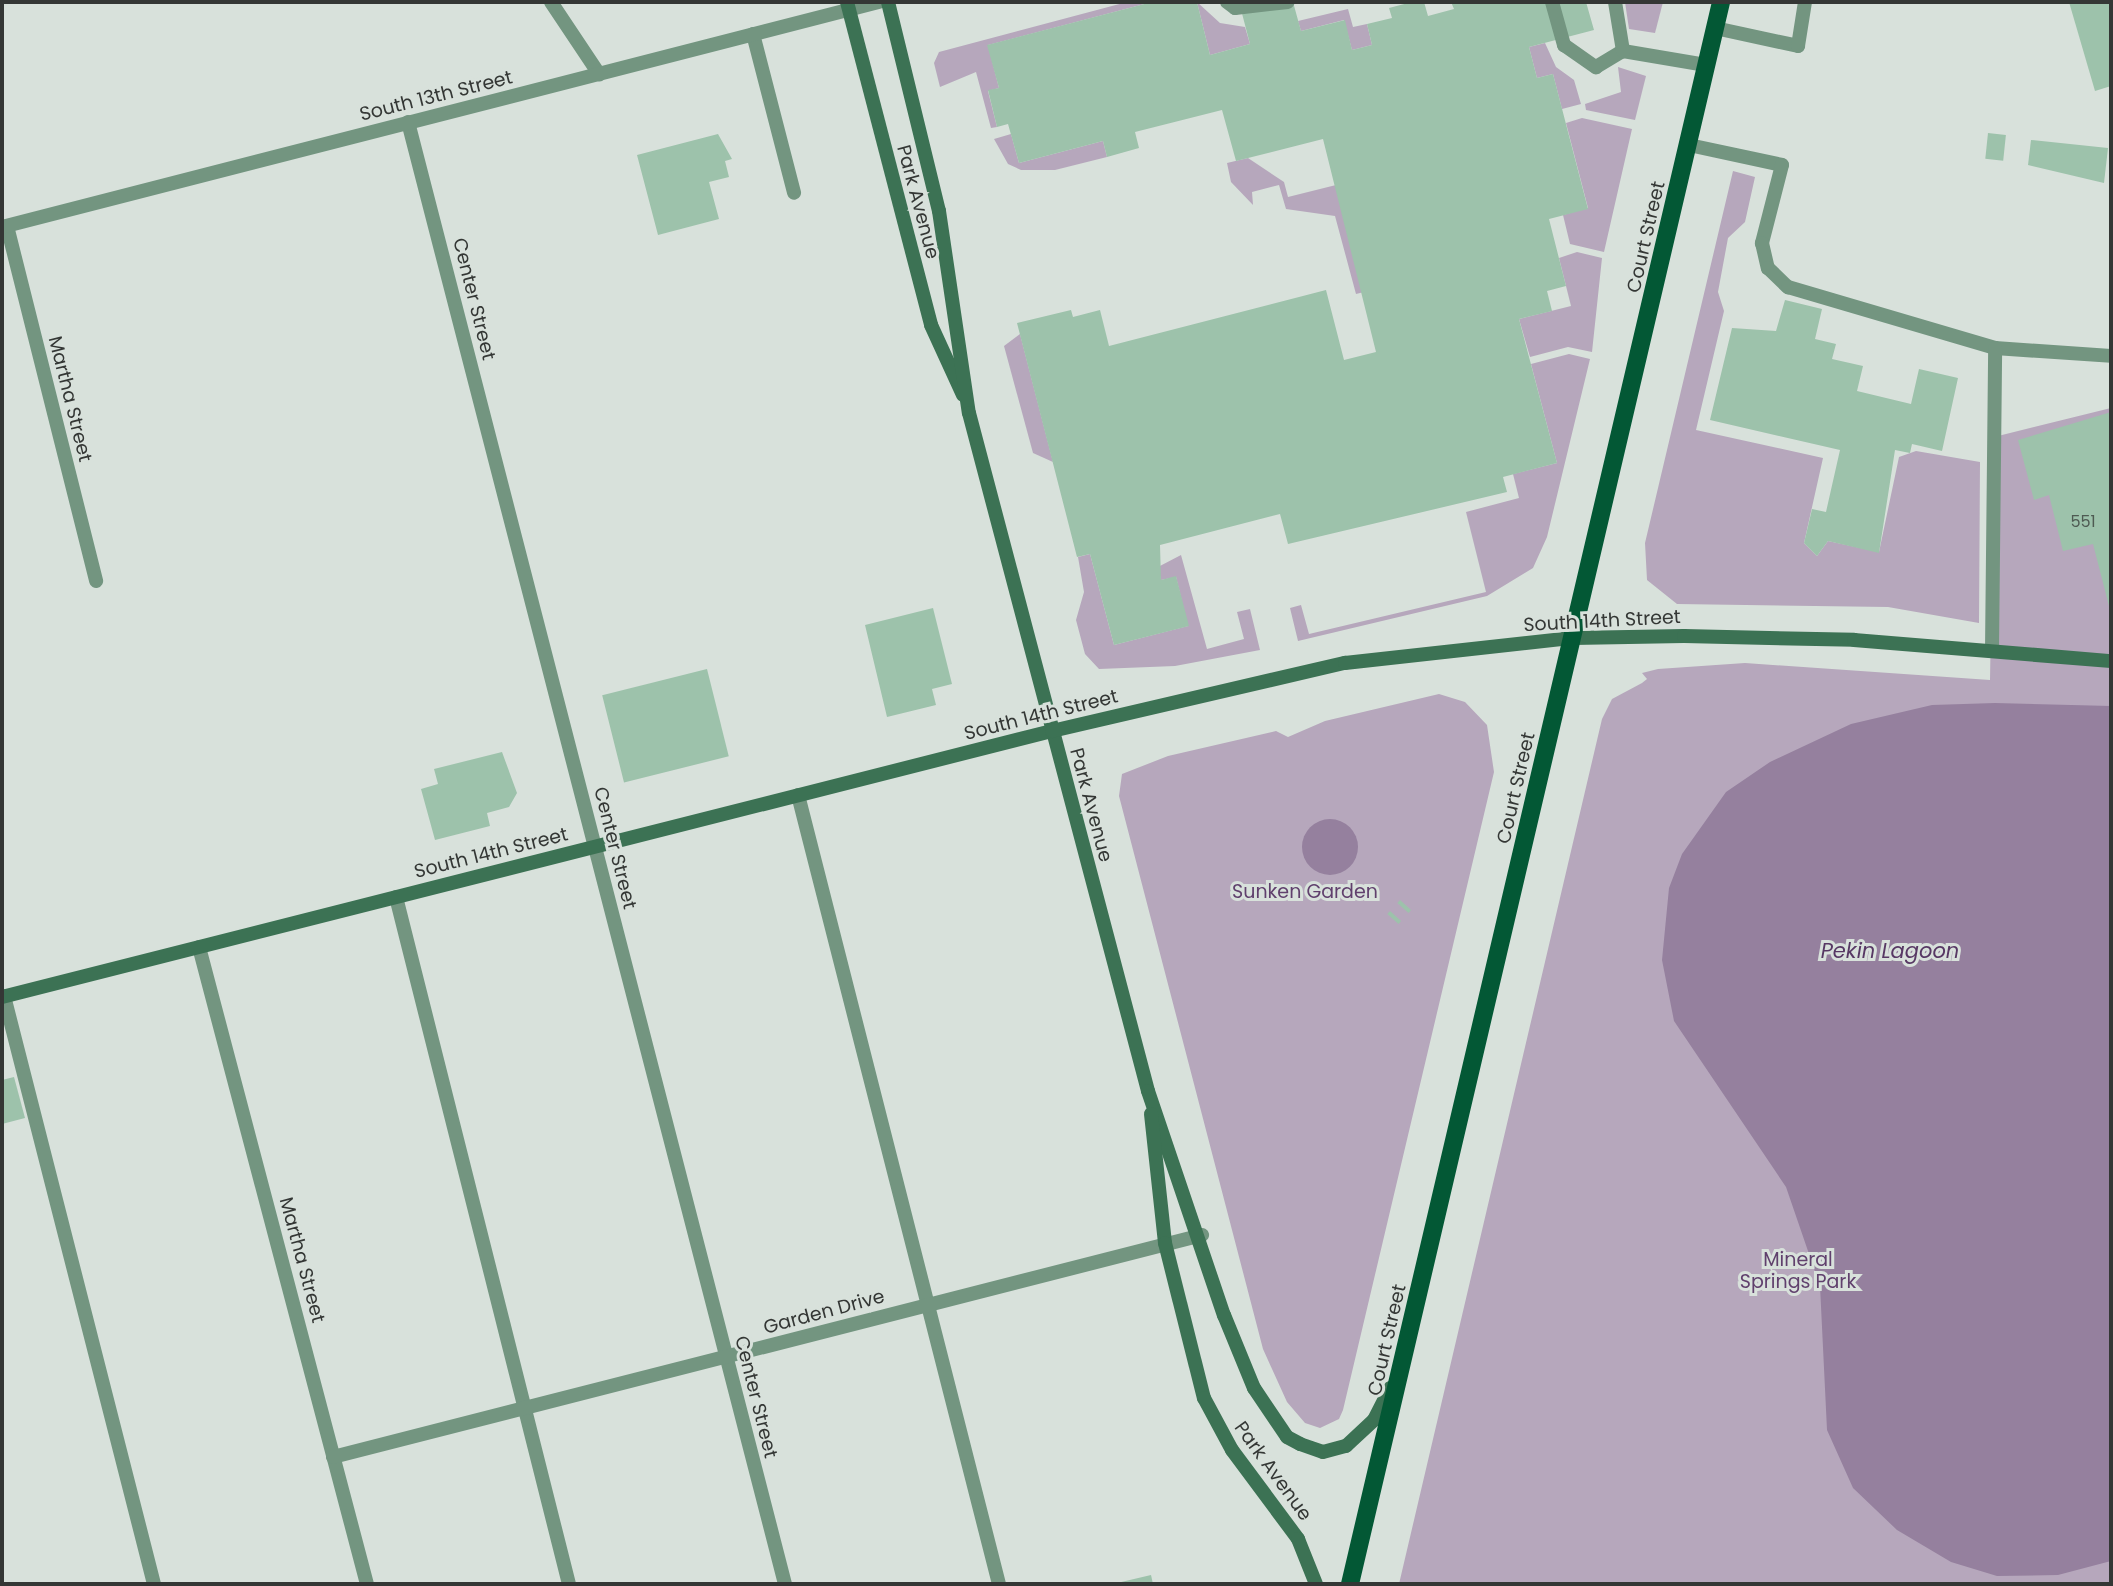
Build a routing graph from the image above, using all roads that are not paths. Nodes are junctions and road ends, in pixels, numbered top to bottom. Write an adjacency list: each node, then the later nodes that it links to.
1 (551, 2): 15 (street)
2 (879, 2): 10 (street, South 13th Street)
3 (888, 2): 22 (street, Park Avenue)
4 (1227, 2): 5 (street)
5 (1288, 2)
6 (1552, 2): 13 (street)
7 (1615, 2): 13 (street)
8 (1721, 2): 11 (main road, Court Street)
9 (1805, 2): 11 (street)
10 (848, 6): 12 (street, South 13th Street); 22 (street, Park Avenue)
11 (1715, 28): 14 (main road, Court Street)
12 (753, 34): 15 (street, South 13th Street); 18 (street)
13 (1623, 51): 14 (street)
14 (1706, 65): 17 (main road, Court Street)
15 (599, 74): 16 (street, South 13th Street)
16 (408, 122): 19 (street, South 13th Street); 29 (street, Center Street)
17 (1689, 145): 20 (street); 24 (main road, Court Street)
18 (794, 193)
19 (4, 227): 23 (street, Martha Street)
20 (1995, 348): 21 (street); 25 (street)
21 (2111, 356)
22 (968, 406): 27 (street, Park Avenue)
23 (96, 580)
24 (1573, 638): 25 (street, South 14th Street); 27 (street, South 14th Street); 37 (main road, Court Street)
25 (1992, 650): 26 (street, South 14th Street)
26 (2111, 661)
27 (1052, 731): 28 (street, South 14th Street); 33 (street, Park Avenue)
28 (798, 795): 29 (street, South 14th Street); 36 (street)
29 (595, 847): 30 (street, South 14th Street); 38 (street, Center Street)
30 (396, 897): 31 (street, South 14th Street); 39 (street)
31 (199, 947): 32 (street, South 14th Street); 40 (street, Martha Street)
32 (3, 997): 41 (street)
33 (1148, 1091): 34 (street, Park Avenue); 35 (street, Park Avenue)
34 (1202, 1235): 35 (street, Garden Drive); 37 (street, Park Avenue)
35 (1166, 1243): 36 (street, Garden Drive); 46 (street, Park Avenue)
36 (928, 1305): 38 (street, Garden Drive); 45 (street)
37 (1408, 1342): 47 (main road, Court Street)
38 (726, 1357): 39 (street, Garden Drive); 44 (street, Center Street)
39 (526, 1408): 40 (street, Garden Drive); 43 (street)
40 (333, 1457): 42 (street, Martha Street)
41 (154, 1584)
42 (367, 1584)
43 (569, 1584)
44 (785, 1584)
45 (999, 1584)
46 (1316, 1584)
47 (1350, 1584)

